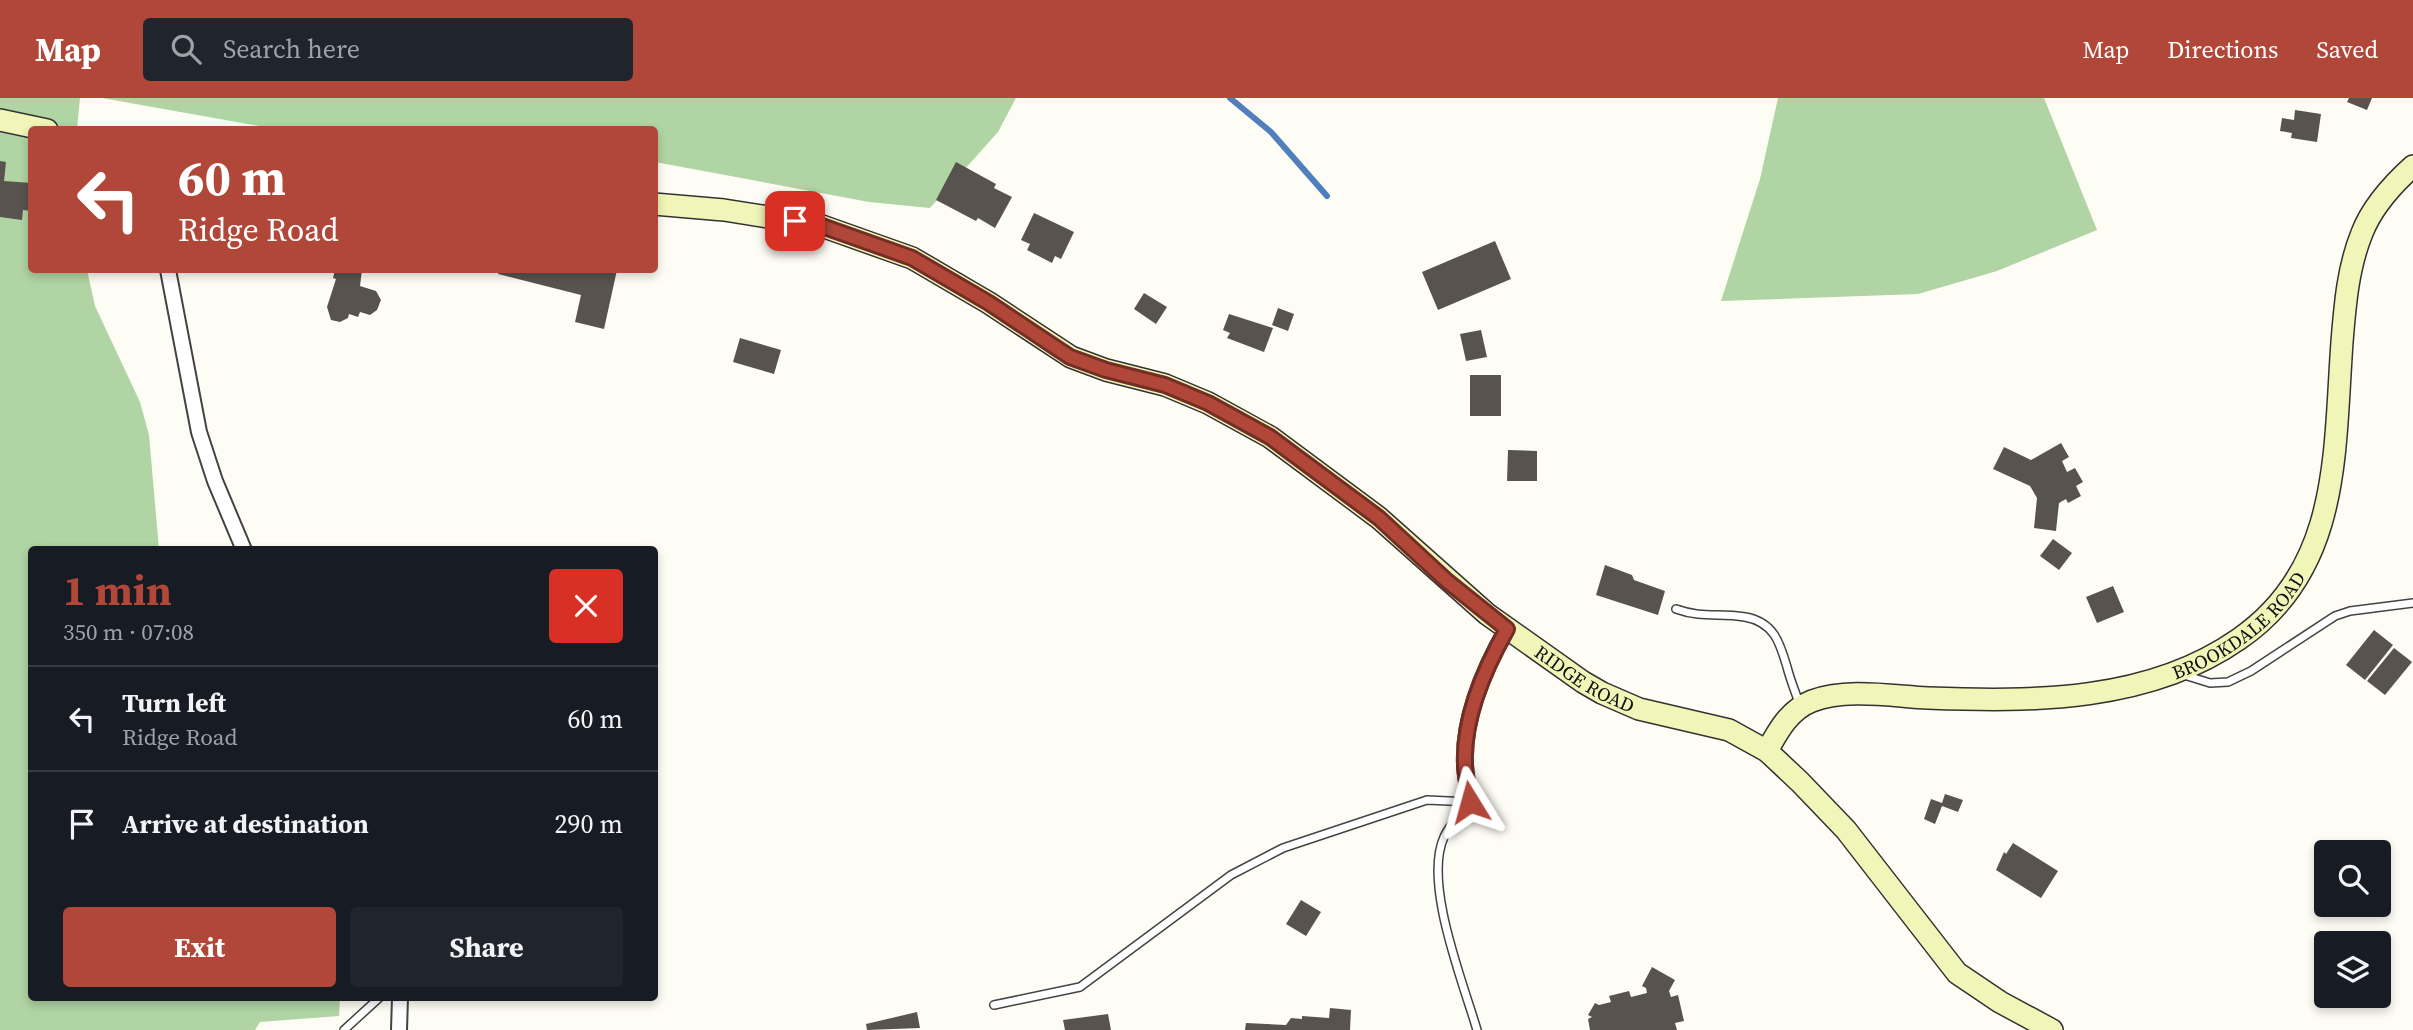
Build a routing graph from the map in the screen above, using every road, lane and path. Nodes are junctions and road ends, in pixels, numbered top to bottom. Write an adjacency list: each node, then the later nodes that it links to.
1 (0, 120): 2 (street)
2 (28, 126)
3 (2413, 166): 10 (street, BROOKDALE ROAD)
4 (658, 204): 9 (street, RIDGE ROAD)
5 (169, 273): 6 (street)
6 (242, 546)
7 (2413, 603): 10 (lane)
8 (1676, 609): 11 (lane)
9 (1507, 629): 12 (street, RIDGE ROAD); 13 (street)
10 (2177, 673): 11 (street, BROOKDALE ROAD)
11 (1800, 707): 12 (street)
12 (1767, 751): 20 (street, RIDGE ROAD)
13 (1470, 802): 16 (lane); 19 (lane)
14 (376, 1001): 17 (lane)
15 (400, 1001): 18 (street)
16 (994, 1005)
17 (344, 1030)
18 (399, 1030)
19 (1477, 1030)
20 (2052, 1030)

